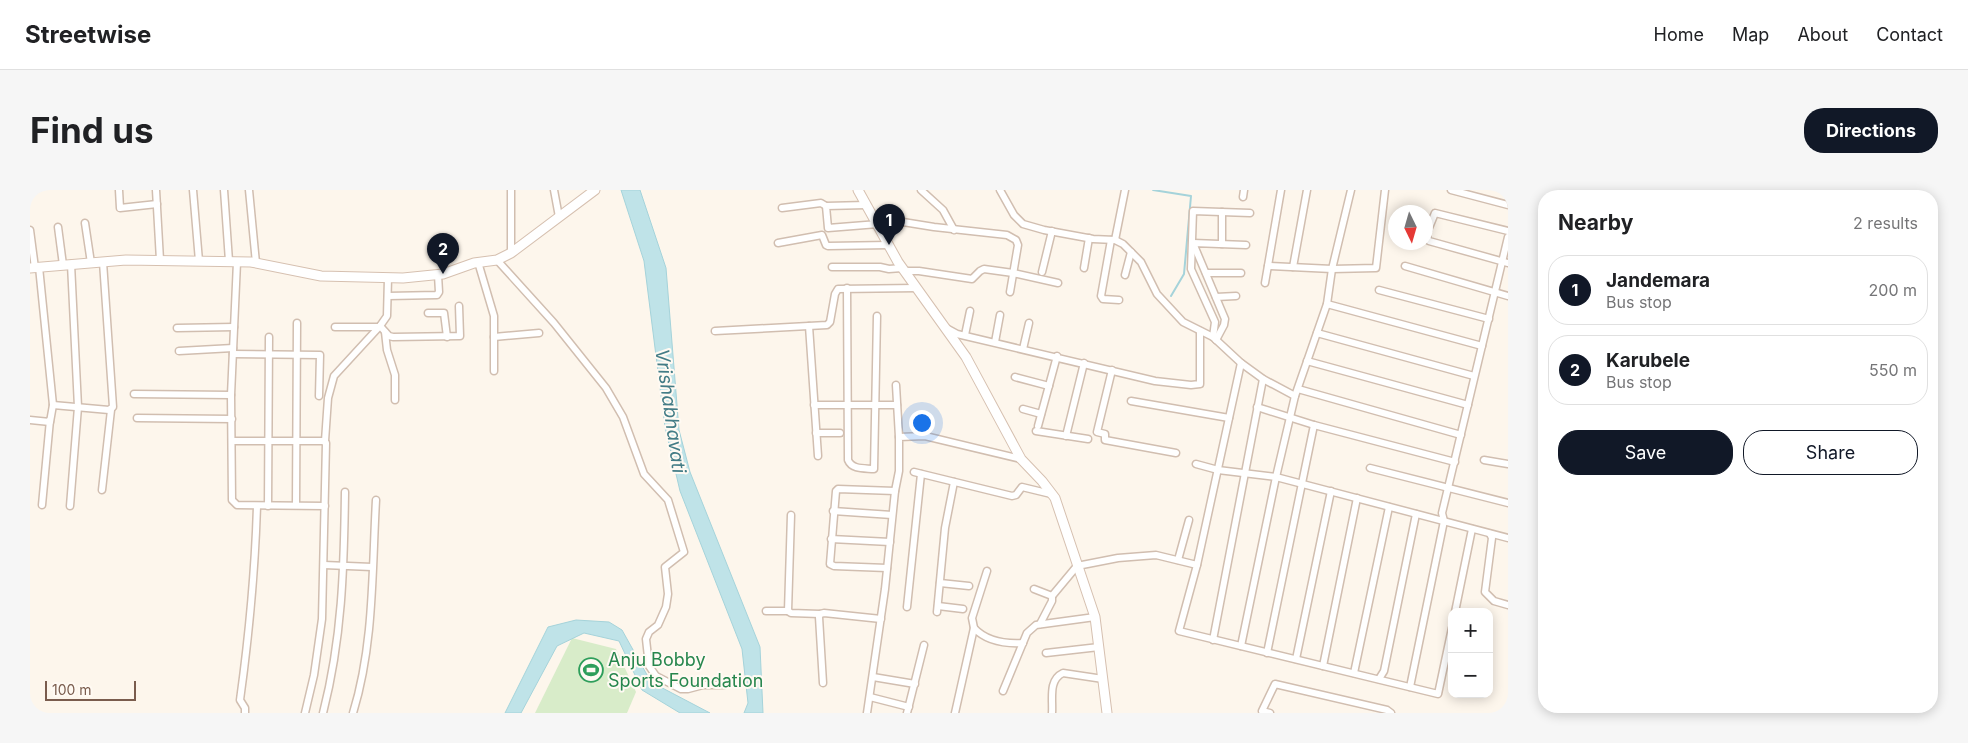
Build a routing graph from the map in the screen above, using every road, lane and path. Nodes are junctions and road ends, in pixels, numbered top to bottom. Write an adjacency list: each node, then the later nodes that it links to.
1 (119, 190): 20 (street)
2 (156, 190): 20 (street)
3 (193, 190): 47 (street)
4 (224, 190): 49 (street)
5 (249, 190): 52 (street)
6 (511, 190): 44 (street)
7 (554, 190): 27 (street)
8 (595, 190): 27 (street)
9 (858, 190): 21 (street)
10 (921, 190): 32 (street)
11 (1000, 190): 33 (street)
12 (1125, 190): 37 (street)
13 (1244, 190): 19 (street)
14 (1281, 190): 55 (street)
15 (1307, 190): 58 (street)
16 (1351, 190): 61 (street)
17 (1385, 190): 61 (street)
18 (1452, 190): 22 (street)
19 (1243, 197)
20 (157, 204): 45 (street)
21 (866, 205): 23 (street); 29 (street)
22 (1508, 205)
23 (826, 206): 24 (street); 29 (street)
24 (782, 208)
25 (1222, 212): 26 (street); 39 (street); 40 (street)
26 (1250, 214)
27 (559, 217): 44 (street)
28 (85, 222): 51 (street)
29 (877, 224): 32 (street); 41 (street)
30 (58, 227): 54 (street)
31 (30, 230): 59 (street)
32 (954, 230): 64 (street)
33 (1052, 231): 36 (street); 63 (street)
34 (1508, 231): 53 (street)
35 (1508, 237): 53 (street)
36 (1089, 238): 37 (street); 60 (street)
37 (1113, 240): 43 (street); 81 (street)
38 (778, 243): 41 (street)
39 (1193, 243): 40 (street); 65 (street); 106 (street)
40 (1222, 244): 42 (street)
41 (888, 245): 62 (street)
42 (1246, 245)
43 (1131, 252): 68 (street); 98 (street)
44 (511, 253): 46 (street)
45 (160, 260): 47 (street); 48 (street)
46 (496, 260): 50 (street); 238 (street)
47 (199, 261): 49 (street)
48 (103, 262): 51 (street); 140 (street)
49 (233, 262): 52 (street); 93 (street)
50 (478, 262): 67 (street); 105 (street)
51 (91, 263): 54 (street)
52 (256, 263): 69 (street)
53 (1505, 263): 76 (street)
54 (67, 265): 59 (street); 134 (street)
55 (1268, 266): 58 (street); 71 (street)
56 (1405, 266): 76 (street)
57 (832, 267): 62 (street)
58 (1293, 267): 61 (street)
59 (34, 268): 131 (street)
60 (1084, 268)
61 (1332, 269): 82 (street)
62 (903, 270): 64 (street); 73 (street)
63 (1042, 272)
64 (1014, 273): 70 (street); 75 (street)
65 (1206, 273): 66 (street); 78 (street)
66 (1241, 274)
67 (438, 275): 69 (street); 77 (street)
68 (1125, 275)
69 (388, 278): 77 (street)
70 (1058, 283)
71 (1265, 284)
72 (848, 288): 73 (street); 92 (street); 136 (street)
73 (917, 288): 96 (street)
74 (1379, 290): 88 (street)
75 (1010, 292)
76 (1496, 292): 80 (street); 88 (street)
77 (388, 296): 94 (street)
78 (1216, 296): 79 (street); 106 (street)
79 (1236, 296)
80 (1508, 296)
81 (1119, 300)
82 (1327, 304): 101 (street); 108 (street)
83 (459, 306): 103 (street)
84 (970, 311): 102 (street)
85 (428, 313): 103 (street)
86 (1000, 315): 107 (street)
87 (877, 316): 137 (street)
88 (1489, 319): 108 (street)
89 (1029, 322): 109 (street)
90 (297, 323): 113 (street)
91 (334, 326): 94 (street)
92 (809, 326): 97 (street); 135 (street)
93 (234, 327): 95 (street); 111 (street)
94 (379, 327): 99 (street); 158 (street)
95 (177, 328)
96 (945, 328): 102 (street); 161 (street)
97 (714, 331)
98 (1200, 331): 106 (street); 118 (street)
99 (385, 332): 103 (street); 129 (street)
100 (539, 333): 105 (street)
101 (1317, 333): 115 (street); 120 (street)
102 (965, 335): 107 (street)
103 (447, 336)
104 (269, 337): 112 (street)
105 (494, 337): 119 (street)
106 (1215, 339): 117 (street)
107 (995, 342): 109 (street)
108 (1482, 346): 120 (street)
109 (1022, 348): 114 (street)
110 (179, 351): 111 (street)
111 (233, 351): 112 (street); 127 (street)
112 (269, 354): 113 (street); 156 (street)
113 (297, 355): 128 (street); 157 (street)
114 (1057, 356): 116 (street); 124 (street)
115 (1307, 361): 125 (street); 133 (street)
116 (1084, 363): 118 (street); 152 (street)
117 (1241, 363): 122 (street); 143 (street)
118 (1112, 370): 159 (street)
119 (494, 371)
120 (1474, 376): 133 (street)
121 (1016, 377): 124 (street)
122 (1263, 379): 125 (street); 138 (street)
123 (896, 385): 132 (street)
124 (1049, 386): 141 (street)
125 (1297, 392): 144 (street); 151 (street)
126 (134, 394): 127 (street)
127 (231, 395): 145 (street)
128 (319, 396)
129 (395, 400)
130 (1131, 401): 143 (street)
131 (53, 405): 134 (street); 147 (street)
132 (897, 405): 137 (street); 153 (street)
133 (1468, 405): 151 (street)
134 (78, 406): 140 (street); 182 (street)
135 (814, 406): 136 (street); 150 (street)
136 (847, 406): 137 (street); 137 (street)
137 (875, 406)
138 (1257, 407): 144 (street); 168 (street)
139 (1023, 409): 141 (street)
140 (111, 410): 173 (street)
141 (1041, 414): 152 (street)
142 (136, 418): 145 (street)
143 (1229, 418): 167 (street)
144 (1291, 418): 148 (street); 169 (street)
145 (232, 419): 155 (street)
146 (30, 420): 147 (street)
147 (50, 420): 181 (street)
148 (1314, 425): 163 (street); 171 (street)
149 (840, 433): 150 (street)
150 (816, 434): 160 (street)
151 (1462, 435): 163 (street)
152 (1066, 436): 154 (street)
153 (899, 437): 161 (street); 174 (street)
154 (1088, 439)
155 (232, 441): 156 (street); 183 (street)
156 (269, 441): 157 (street); 184 (street)
157 (297, 441): 158 (street); 185 (street)
158 (325, 441): 186 (street)
159 (1176, 453)
160 (818, 456)
161 (1021, 459): 177 (street)
162 (1484, 460): 165 (street)
163 (1455, 462): 172 (street)
164 (1196, 464): 167 (street)
165 (1508, 464)
166 (1370, 468): 172 (street)
167 (1218, 470): 168 (street); 201 (street)
168 (1245, 472): 169 (street); 222 (street)
169 (1276, 477): 171 (street); 225 (street)
170 (954, 482): 177 (street); 207 (street); 212 (street)
171 (1303, 484): 175 (street); 229 (street)
172 (1448, 489): 180 (street); 193 (street)
173 (102, 490)
174 (895, 491): 188 (street); 191 (street)
175 (1331, 491): 178 (street); 230 (street)
176 (345, 492): 202 (street)
177 (1051, 494): 203 (street)
178 (1357, 498): 187 (street); 231 (street)
179 (376, 500): 204 (street)
180 (1508, 503)
181 (42, 505)
182 (70, 506)
183 (257, 506): 184 (street); 244 (street)
184 (268, 506): 185 (street)
185 (296, 506): 186 (street)
186 (325, 506): 200 (street)
187 (1389, 507): 189 (street); 232 (street)
188 (833, 511): 191 (street); 197 (street)
189 (1416, 514): 193 (street); 235 (street)
190 (791, 515): 216 (street)
191 (892, 515): 198 (street)
192 (1189, 520): 199 (street)
193 (1444, 521): 194 (street); 239 (street)
194 (1472, 529): 195 (street); 213 (street)
195 (1490, 534): 196 (street); 211 (street)
196 (1508, 538)
197 (831, 539): 198 (street); 205 (street)
198 (890, 542): 205 (street)
199 (1178, 560): 201 (street); 203 (street)
200 (324, 565): 202 (street); 245 (street)
201 (1197, 565): 222 (street)
202 (344, 566): 204 (street); 246 (street)
203 (1078, 566): 210 (street); 218 (street)
204 (372, 567): 247 (street)
205 (887, 568): 219 (street)
206 (987, 571): 221 (street)
207 (940, 583): 208 (street); 214 (street)
208 (969, 586)
209 (1034, 589): 210 (street)
210 (1052, 596): 220 (street)
211 (1508, 605)
212 (907, 607)
213 (1456, 608)
214 (963, 609)
215 (766, 611): 216 (street)
216 (788, 612): 217 (street)
217 (820, 614): 219 (street); 236 (street)
218 (1095, 617): 220 (street); 226 (street)
219 (881, 619): 233 (street)
220 (1040, 624): 223 (street)
221 (974, 628): 223 (street); 249 (street)
222 (1213, 640): 225 (street)
223 (1023, 643): 240 (street)
224 (924, 645): 237 (street)
225 (1241, 646): 229 (street)
226 (1099, 647): 228 (street); 234 (street)
227 (1448, 647): 239 (street)
228 (1046, 653)
229 (1267, 653): 230 (street)
230 (1296, 660): 231 (street)
231 (1323, 666): 232 (street)
232 (1354, 673): 235 (street)
233 (873, 677): 237 (street); 241 (street)
234 (1103, 678): 250 (street); 251 (street)
235 (1379, 680): 239 (street)
236 (823, 683)
237 (915, 684): 242 (street)
238 (724, 685)
239 (1410, 687)
240 (1003, 691)
241 (870, 698): 242 (street); 248 (street)
242 (908, 710)
243 (1262, 712): 252 (street); 253 (street)
244 (245, 713)
245 (305, 713)
246 (323, 713)
247 (352, 713)
248 (867, 713)
249 (955, 713)
250 (1052, 713)
251 (1107, 713)
252 (1270, 713)
253 (1392, 713)

